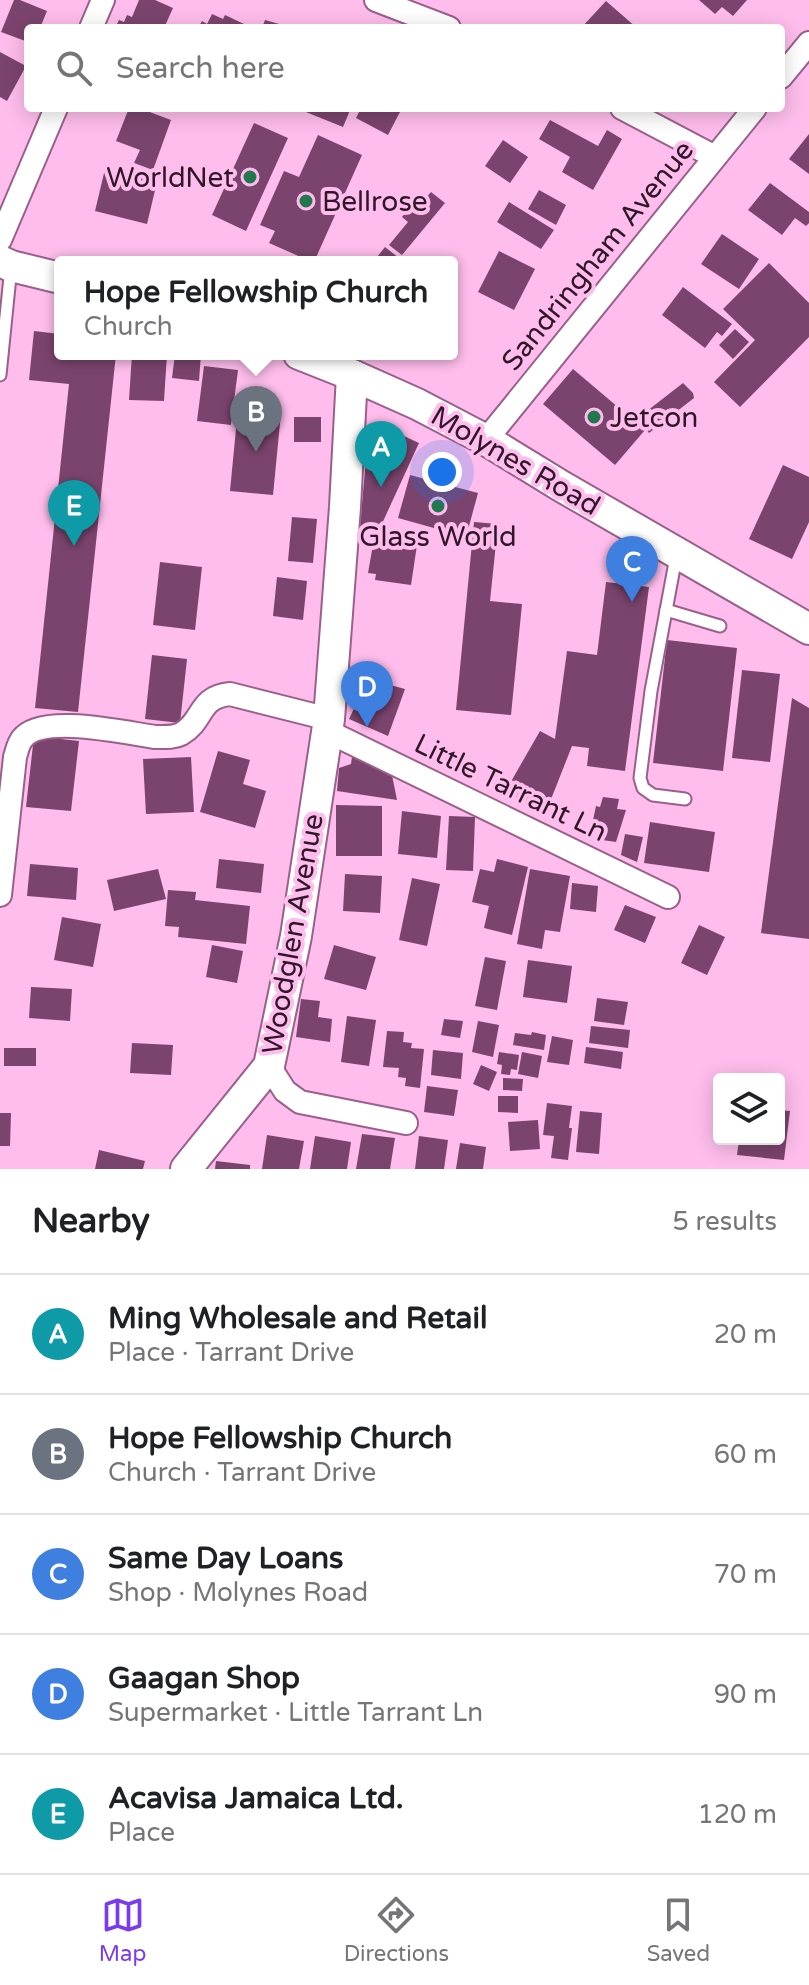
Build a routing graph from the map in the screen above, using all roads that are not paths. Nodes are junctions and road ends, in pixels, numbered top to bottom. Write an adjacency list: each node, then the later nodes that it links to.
1 (103, 0): 3 (street)
2 (376, 0): 4 (street)
3 (93, 24)
4 (439, 24)
5 (809, 43): 6 (street)
6 (785, 72)
7 (55, 112): 11 (street)
8 (630, 112): 10 (street)
9 (752, 112): 10 (street, Sandringham Avenue)
10 (715, 157): 16 (street, Sandringham Avenue)
11 (4, 256): 12 (street); 14 (lane)
12 (54, 276)
13 (314, 360): 15 (street, Molynes Road)
14 (0, 375)
15 (352, 375): 16 (street, Molynes Road); 21 (street, Woodglen Avenue)
16 (486, 440): 17 (street, Molynes Road)
17 (676, 553): 18 (lane); 20 (street, Molynes Road)
18 (666, 610): 19 (lane); 22 (lane)
19 (720, 626)
20 (809, 629)
21 (328, 725): 23 (street, Little Tarrant Ln); 24 (street, Little Tarrant Ln); 25 (street, Woodglen Avenue)
22 (685, 799)
23 (0, 895)
24 (668, 897)
25 (269, 1066): 26 (street); 27 (street, Woodglen Avenue)
26 (406, 1123)
27 (186, 1169)

